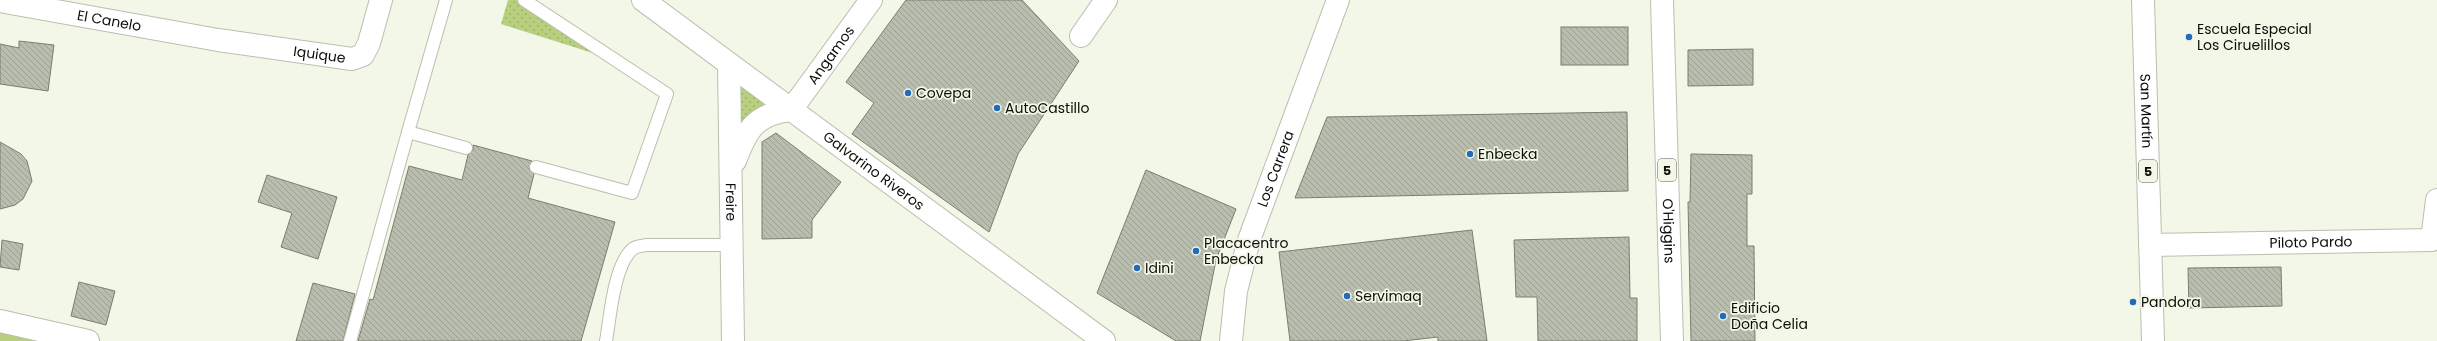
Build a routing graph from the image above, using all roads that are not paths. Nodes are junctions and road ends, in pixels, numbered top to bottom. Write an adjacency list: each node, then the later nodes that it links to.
1 (381, 0): 13 (main road, Iquique)
2 (446, 0): 16 (lane)
3 (524, 0): 18 (lane)
4 (643, 0): 14 (main road, Galvarino Riveros)
5 (871, 0): 15 (main road, Angamos)
6 (1106, 0): 12 (main road)
7 (1338, 0): 29 (main road, Los Carrera)
8 (1662, 0): 30 (main road, O'Higgins / 5)
9 (2143, 0): 22 (main road, San Martín / 5)
10 (0, 1): 11 (main road, El Canelo)
11 (93, 9): 13 (main road, El Canelo)
12 (1081, 36)
13 (218, 40)
14 (729, 64): 15 (main road, Galvarino Riveros); 19 (main road, Freire)
15 (791, 110): 19 (main road); 28 (main road, Galvarino Riveros)
16 (408, 132): 17 (lane); 25 (lane)
17 (466, 148)
18 (536, 167)
19 (732, 169): 21 (main road, Freire)
20 (2437, 200): 22 (main road, Piloto Pardo)
21 (732, 245): 26 (lane); 27 (main road, Freire)
22 (2150, 245): 31 (main road, San Martín / 5)
23 (0, 321): 24 (main road)
24 (88, 341)
25 (350, 341)
26 (606, 341)
27 (733, 341)
28 (1104, 341)
29 (1232, 341)
30 (1672, 341)
31 (2153, 341)

